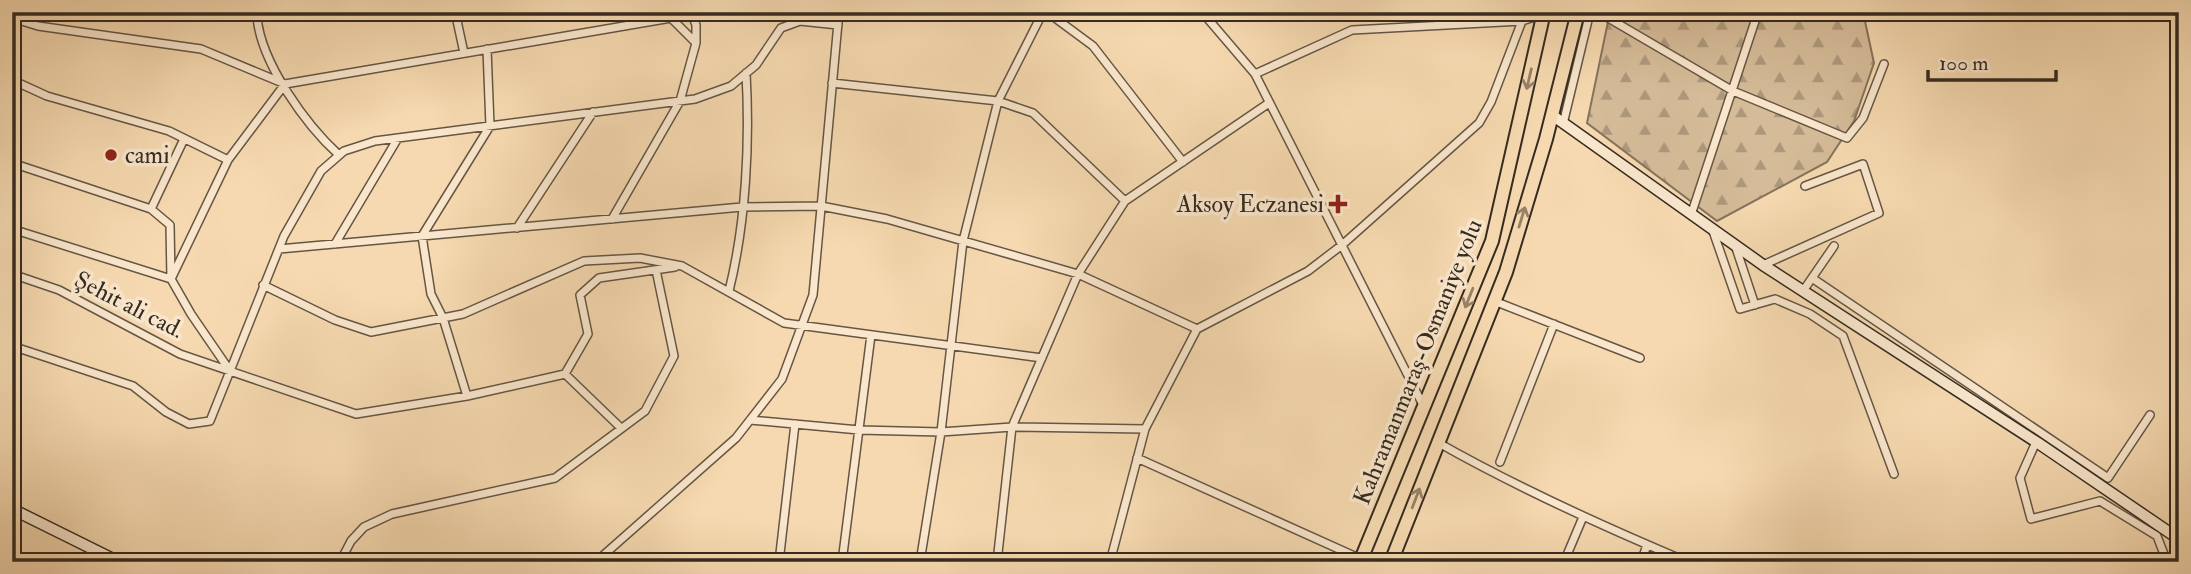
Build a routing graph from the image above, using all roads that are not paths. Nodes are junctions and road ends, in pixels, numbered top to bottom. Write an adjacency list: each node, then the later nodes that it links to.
1 (262, 12): 27 (street)
2 (406, 12): 14 (street)
3 (474, 12): 14 (street)
4 (691, 12): 19 (street)
5 (794, 12): 16 (street)
6 (839, 12): 18 (street)
7 (1045, 12): 30 (street); 40 (street)
8 (1202, 12): 24 (street)
9 (1578, 12): 33 (highway, Kahramanmaraş-Osmaniye yolu)
10 (1590, 12): 34 (street)
11 (1598, 12): 28 (street)
12 (1758, 12): 28 (street)
13 (1544, 13): 17 (street); 83 (highway, Kahramanmaraş-Osmaniye yolu, one-way to 83)
14 (456, 16): 21 (street)
15 (12, 18): 27 (street)
16 (800, 20): 18 (street); 23 (street)
17 (1522, 21): 24 (street); 55 (street)
18 (838, 25): 26 (street)
19 (696, 43): 20 (street); 29 (street)
20 (487, 49): 21 (street); 35 (street)
21 (464, 53): 27 (street)
22 (1884, 64): 28 (street)
23 (746, 73): 29 (street); 45 (street)
24 (1255, 74): 31 (street)
25 (12, 80): 37 (street)
26 (832, 83): 30 (street); 44 (street)
27 (285, 84): 38 (street); 39 (street)
28 (1733, 90): 47 (street)
29 (680, 101): 32 (street); 48 (street)
30 (998, 101): 43 (street); 53 (street)
31 (1269, 103): 40 (street); 55 (street)
32 (593, 112): 35 (street); 49 (street)
33 (1552, 115): 34 (street); 69 (highway, Kahramanmaraş-Osmaniye yolu, one-way to 33)
34 (1563, 124): 47 (street)
35 (490, 126): 36 (street); 52 (street)
36 (398, 138): 38 (street); 54 (street)
37 (184, 139): 39 (street); 46 (street)
38 (339, 155): 58 (street)
39 (228, 160): 65 (street)
40 (1183, 162): 43 (street)
41 (12, 163): 46 (street)
42 (1805, 186): 59 (street)
43 (1125, 201): 63 (street)
44 (821, 206): 45 (street); 53 (street); 73 (street)
45 (742, 207): 48 (street); 67 (street)
46 (151, 209): 65 (street)
47 (1691, 215): 51 (street)
48 (612, 219): 49 (street)
49 (517, 228): 52 (street)
50 (12, 229): 65 (street)
51 (1713, 230): 56 (street); 70 (street)
52 (422, 236): 54 (street); 71 (street)
53 (962, 241): 63 (street); 77 (street)
54 (335, 244): 58 (street)
55 (1342, 245): 74 (street); 83 (street)
56 (1735, 245): 59 (street); 70 (street)
57 (1834, 246): 64 (street)
58 (279, 249): 66 (street)
59 (1763, 265): 68 (street)
60 (682, 266): 61 (street); 67 (street); 71 (street)
61 (656, 270): 81 (street); 88 (street)
62 (12, 274): 80 (street, Şehit ali cad.)
63 (1078, 274): 74 (street); 78 (street)
64 (1812, 278): 68 (street); 84 (street)
65 (171, 279): 80 (street)
66 (263, 285): 71 (street); 80 (street)
67 (729, 290): 73 (street)
68 (1804, 291): 93 (street)
69 (1494, 301): 72 (street); 92 (highway, Kahramanmaraş-Osmaniye yolu)
70 (1755, 305): 96 (street)
71 (443, 318): 82 (street)
72 (1554, 324): 79 (street); 95 (street)
73 (801, 328): 75 (street); 85 (street)
74 (1197, 329): 89 (street)
75 (871, 335): 77 (street); 90 (street)
76 (12, 346): 80 (street)
77 (951, 346): 78 (street); 91 (street)
78 (1042, 358): 87 (street)
79 (1640, 358)
80 (229, 369): 82 (street, Şehit ali cad.)
81 (565, 374): 82 (street, Şehit ali cad.); 88 (street)
82 (467, 396)
83 (1424, 407): 102 (highway, Kahramanmaraş-Osmaniye yolu)
84 (2150, 415)
85 (750, 420): 86 (street); 101 (street)
86 (795, 424): 90 (street); 106 (street)
87 (1012, 427): 89 (street); 91 (street); 109 (street)
88 (621, 428): 104 (street)
89 (1145, 429): 94 (street)
90 (859, 430): 91 (street); 107 (street)
91 (941, 432): 108 (street)
92 (1437, 442): 98 (street); 111 (highway, Kahramanmaraş-Osmaniye yolu, one-way to 92)
93 (2036, 442): 99 (street); 115 (street)
94 (1137, 458): 102 (street); 110 (street)
95 (1500, 462)
96 (1894, 474)
97 (12, 509): 103 (street)
98 (1583, 517): 100 (street); 112 (street)
99 (2179, 539)
100 (1647, 545): 113 (street); 114 (street)
101 (596, 561): 105 (street)
102 (1361, 561)
103 (119, 562)
104 (340, 562)
105 (627, 562)
106 (779, 562)
107 (842, 562)
108 (920, 562)
109 (997, 562)
110 (1110, 562)
111 (1391, 562)
112 (1564, 562)
113 (1641, 562)
114 (1688, 562)
115 (2167, 562)

